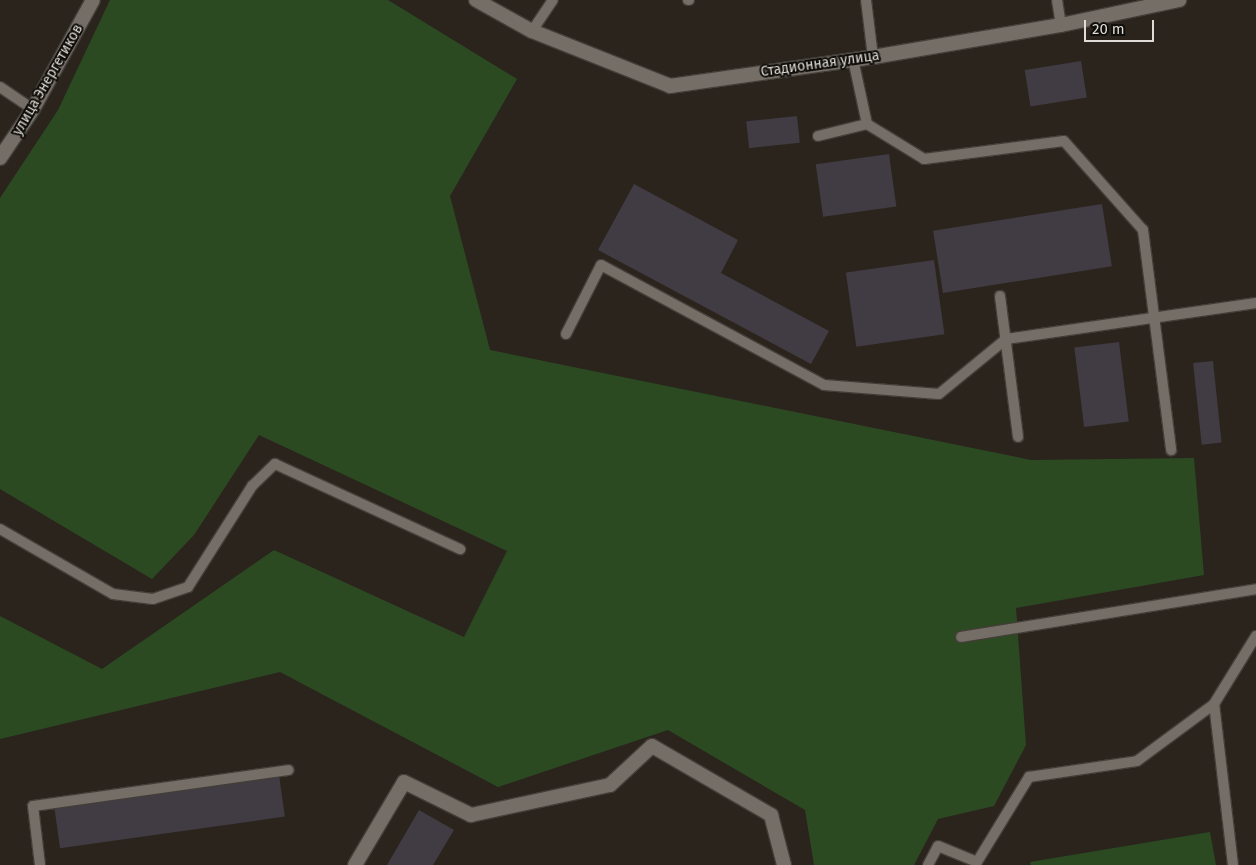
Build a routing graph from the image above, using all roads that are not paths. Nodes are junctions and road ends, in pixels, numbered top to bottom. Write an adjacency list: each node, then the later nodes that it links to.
1 (94, 0): 12 (street, улица Энергетиков)
2 (476, 0): 8 (street, Стадионная улица)
3 (553, 0): 8 (lane)
4 (866, 0): 9 (lane)
5 (1057, 0): 7 (lane)
6 (1179, 0): 7 (street, Стадионная улица)
7 (1061, 25): 9 (street, Стадионная улица)
8 (532, 31): 10 (street, Стадионная улица)
9 (873, 57): 10 (street, Стадионная улица)
10 (853, 59): 13 (lane)
11 (0, 87): 12 (lane)
12 (33, 110): 15 (street, улица Энергетиков)
13 (867, 124): 14 (lane); 18 (lane)
14 (818, 136)
15 (0, 158)
16 (1000, 296): 20 (lane)
17 (1256, 303): 18 (lane)
18 (1155, 318): 20 (lane); 22 (lane)
19 (566, 334): 20 (lane)
20 (1006, 340): 21 (lane)
21 (1018, 438)
22 (1171, 450)
23 (0, 529): 24 (lane)
24 (460, 549)
25 (1256, 589): 27 (lane)
26 (1256, 636): 28 (lane)
27 (961, 637)
28 (1214, 704): 30 (lane); 35 (lane)
29 (288, 770): 31 (lane)
30 (978, 864): 34 (lane)
31 (40, 865)
32 (355, 865): 33 (street)
33 (784, 865)
34 (928, 865)
35 (1233, 865)

